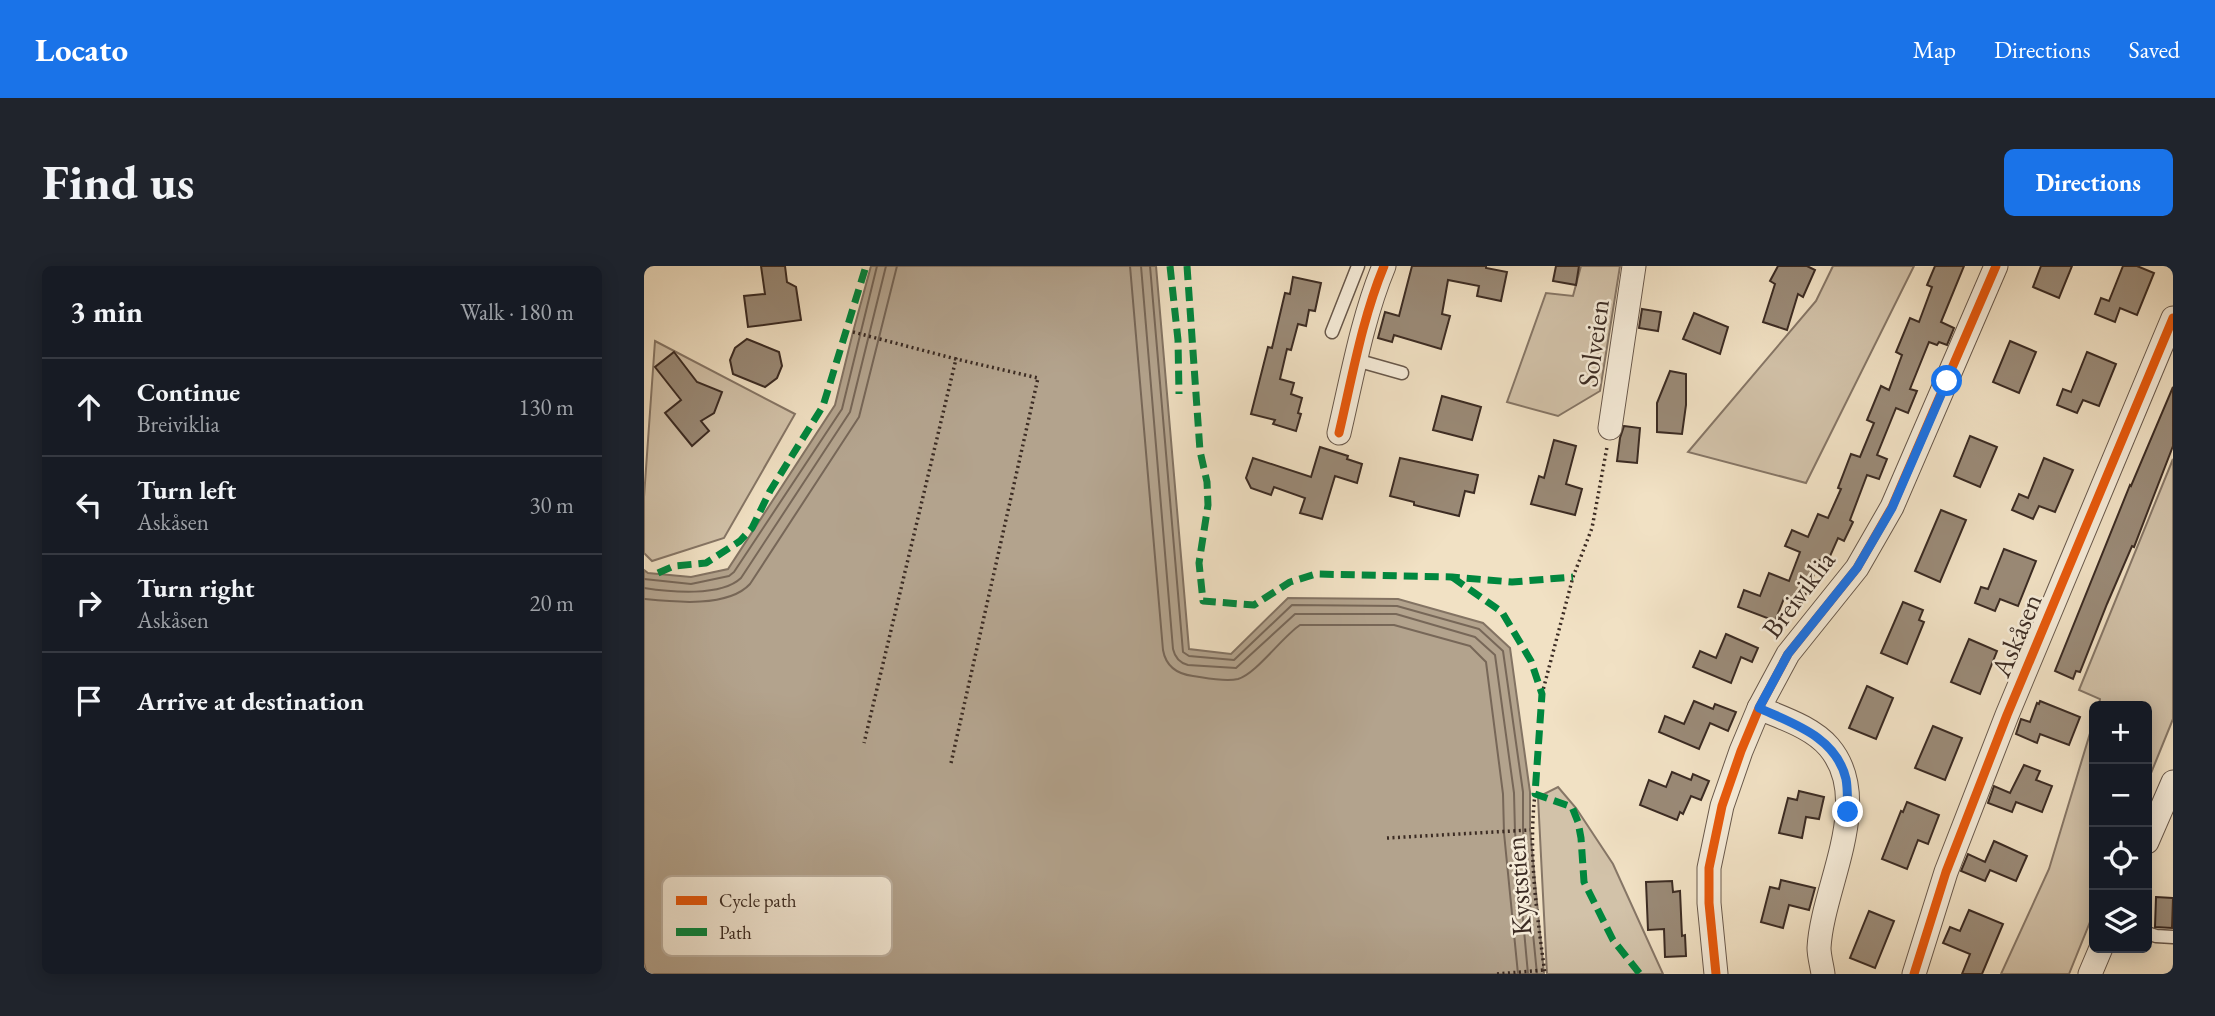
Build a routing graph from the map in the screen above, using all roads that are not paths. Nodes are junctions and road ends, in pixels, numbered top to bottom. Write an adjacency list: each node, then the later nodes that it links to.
1 (1359, 266): 6 (lane)
2 (1384, 266): 7 (street)
3 (1634, 266): 9 (street, Solveien)
4 (1996, 266): 11 (street, Breiviklia)
5 (2173, 318): 20 (street, Askåsen)
6 (1332, 332)
7 (1356, 360): 8 (lane); 10 (street)
8 (1402, 373)
9 (1610, 428)
10 (1339, 433)
11 (1759, 708): 18 (street, Breiviklia); 19 (street)
12 (2173, 782): 13 (street)
13 (2165, 823): 14 (street)
14 (2152, 837)
15 (2152, 935): 16 (lane)
16 (2173, 937)
17 (2099, 953): 21 (street)
18 (1716, 974)
19 (1823, 974)
20 (1914, 974)
21 (2090, 974)

